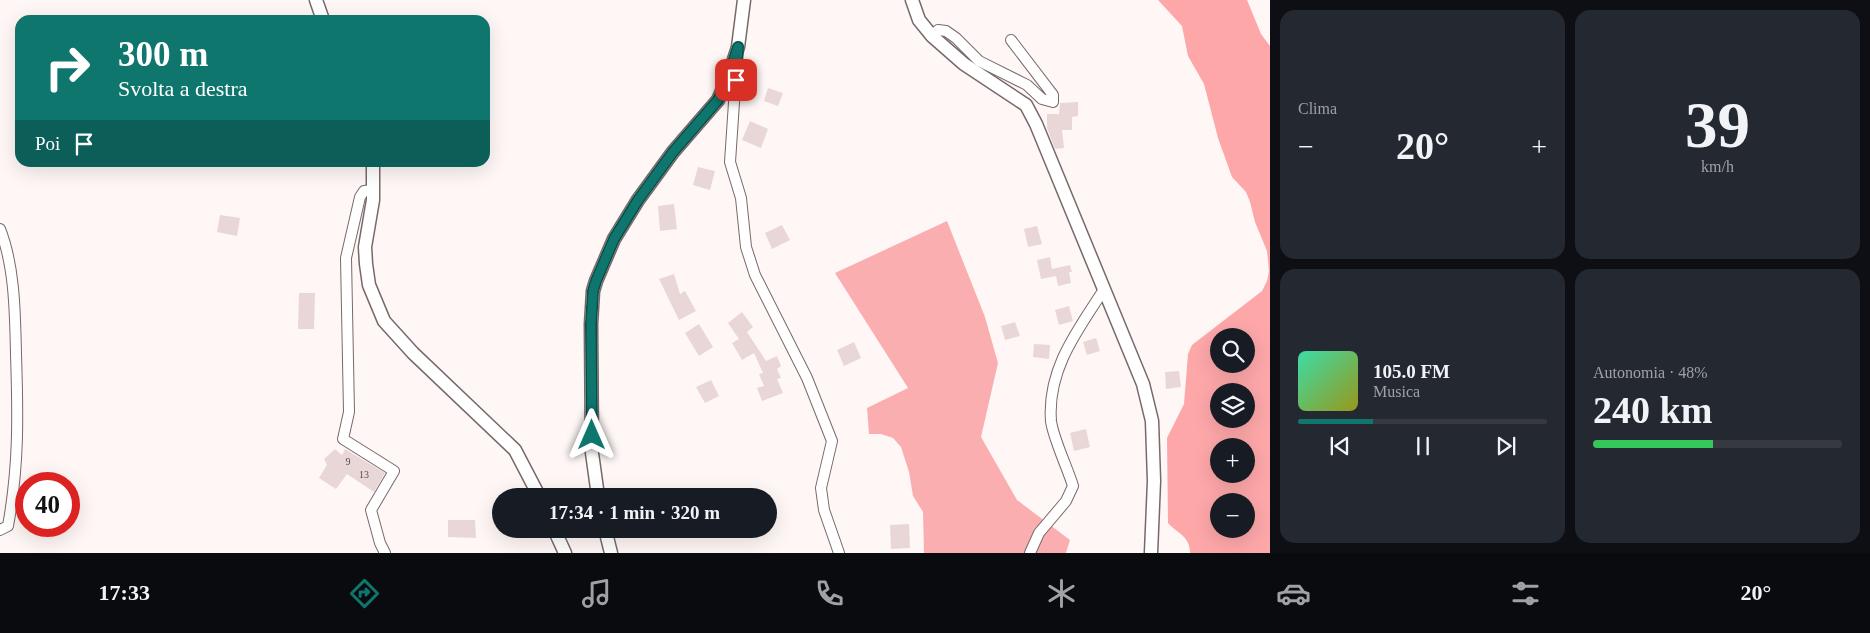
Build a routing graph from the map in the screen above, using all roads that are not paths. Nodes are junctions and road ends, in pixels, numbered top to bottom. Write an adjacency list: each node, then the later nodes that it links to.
1 (316, 0): 4 (street)
2 (744, 0): 7 (street)
3 (912, 0): 5 (street)
4 (322, 15)
5 (932, 36): 6 (street); 11 (street)
6 (1012, 40)
7 (738, 47): 13 (street); 20 (street)
8 (373, 167): 9 (street)
9 (374, 190): 12 (street); 17 (street)
10 (0, 229): 14 (street)
11 (1103, 291): 21 (street); 22 (street)
12 (535, 488)
13 (597, 488)
14 (0, 530)
15 (558, 538): 18 (street)
16 (607, 538): 19 (street)
17 (385, 553)
18 (565, 553)
19 (611, 553)
20 (839, 553)
21 (1030, 553)
22 (1151, 553)

